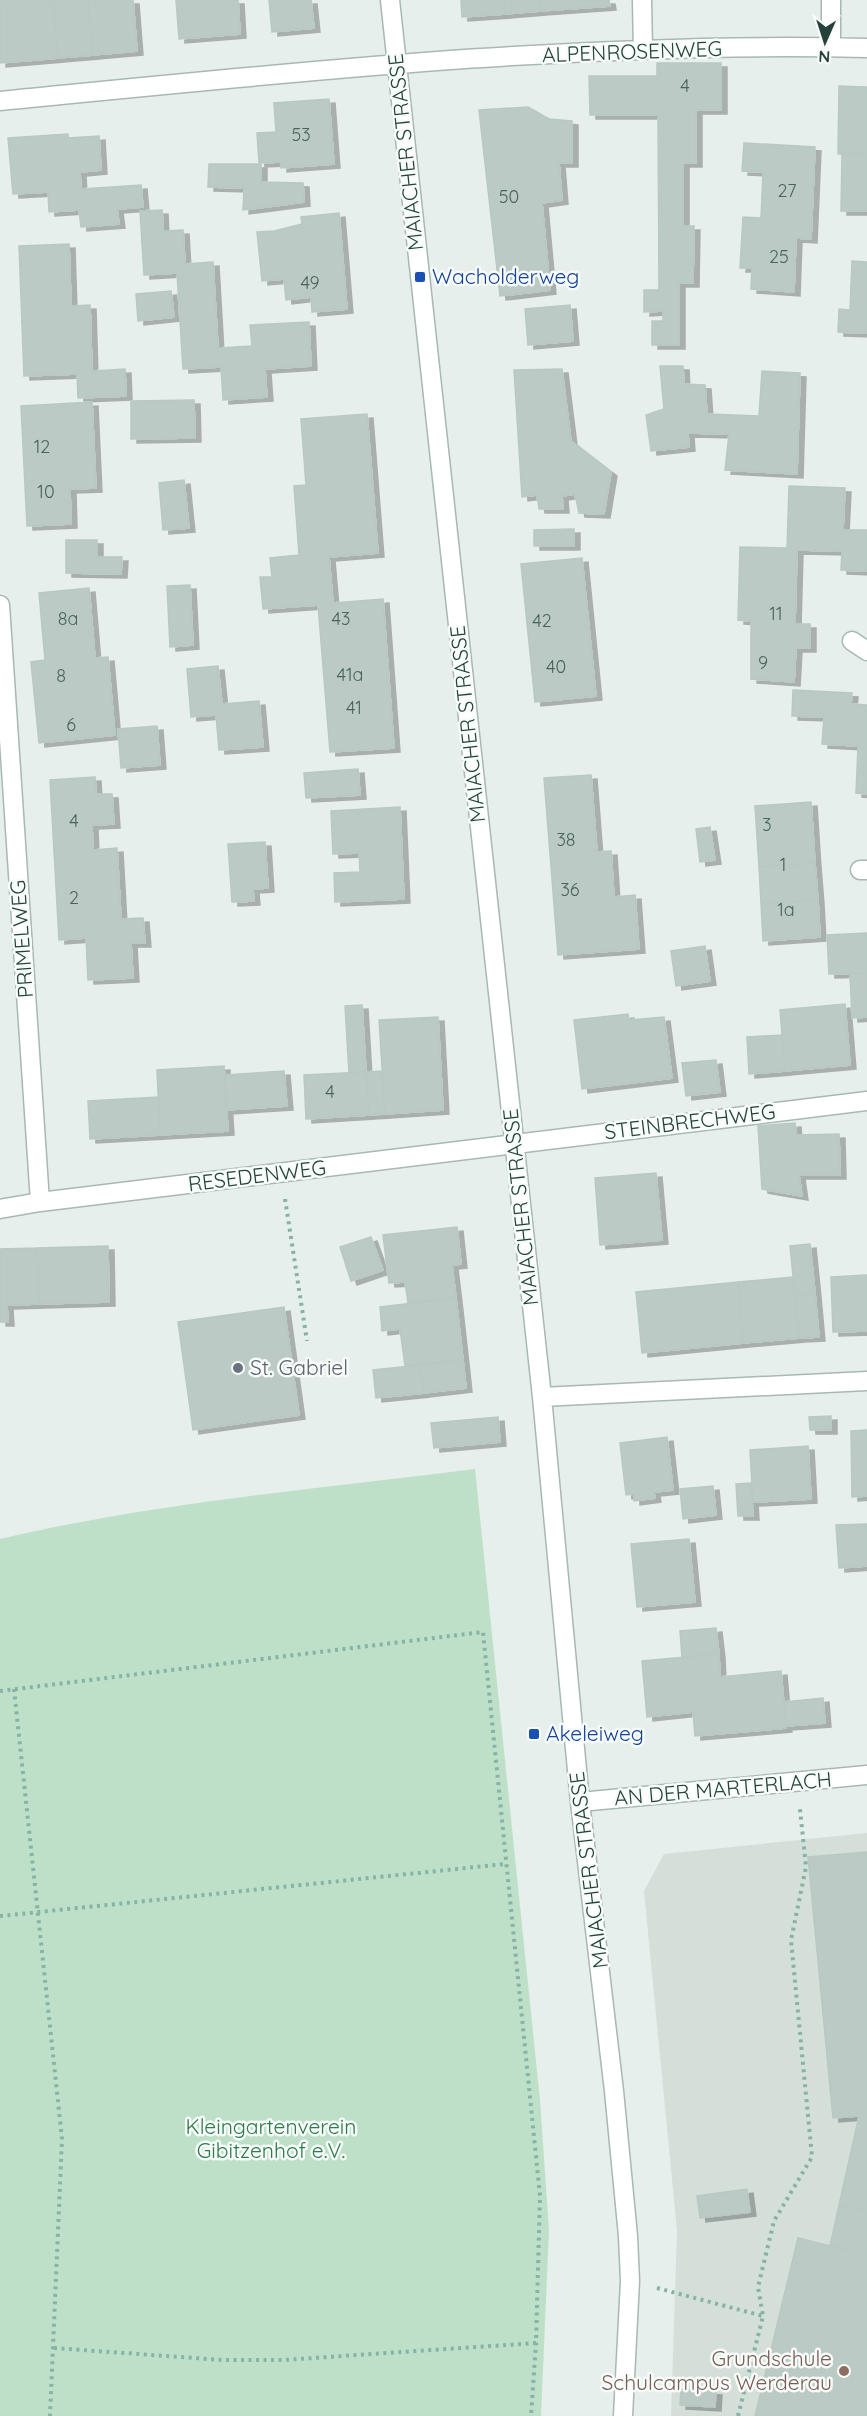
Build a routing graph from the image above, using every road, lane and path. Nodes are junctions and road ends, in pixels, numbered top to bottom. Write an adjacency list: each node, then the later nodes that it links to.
1 (390, 0): 7 (street, MAIACHER STRASSE)
2 (642, 0): 6 (street)
3 (831, 0): 4 (street)
4 (831, 47): 5 (street, ALPENROSENWEG); 6 (street, ALPENROSENWEG)
5 (867, 48)
6 (643, 50): 7 (street, ALPENROSENWEG)
7 (397, 64): 8 (street); 11 (street, MAIACHER STRASSE)
8 (0, 101)
9 (0, 605): 13 (street, PRIMELWEG)
10 (867, 1101): 11 (street, STEINBRECHWEG)
11 (514, 1144): 12 (street, RESEDENWEG); 17 (street, MAIACHER STRASSE)
12 (281, 1173): 13 (street, RESEDENWEG); 15 (path)
13 (40, 1202): 14 (street, RESEDENWEG)
14 (0, 1209)
15 (307, 1341)
16 (867, 1381): 17 (street)
17 (542, 1396): 22 (street, MAIACHER STRASSE)
18 (14, 1689): 19 (path); 23 (path); 24 (path)
19 (0, 1690)
20 (867, 1775): 21 (street, AN DER MARTERLACH)
21 (797, 1781): 22 (street, AN DER MARTERLACH); 27 (path)
22 (580, 1802): 26 (street, MAIACHER STRASSE)
23 (505, 1864): 24 (path); 28 (path)
24 (38, 1912): 25 (path); 29 (path)
25 (0, 1916)
26 (630, 2281): 27 (path); 32 (street, MAIACHER STRASSE)
27 (763, 2316): 33 (path)
28 (537, 2343): 29 (path); 31 (path)
29 (54, 2348): 30 (path)
30 (50, 2416)
31 (531, 2416)
32 (623, 2416)
33 (738, 2416)

